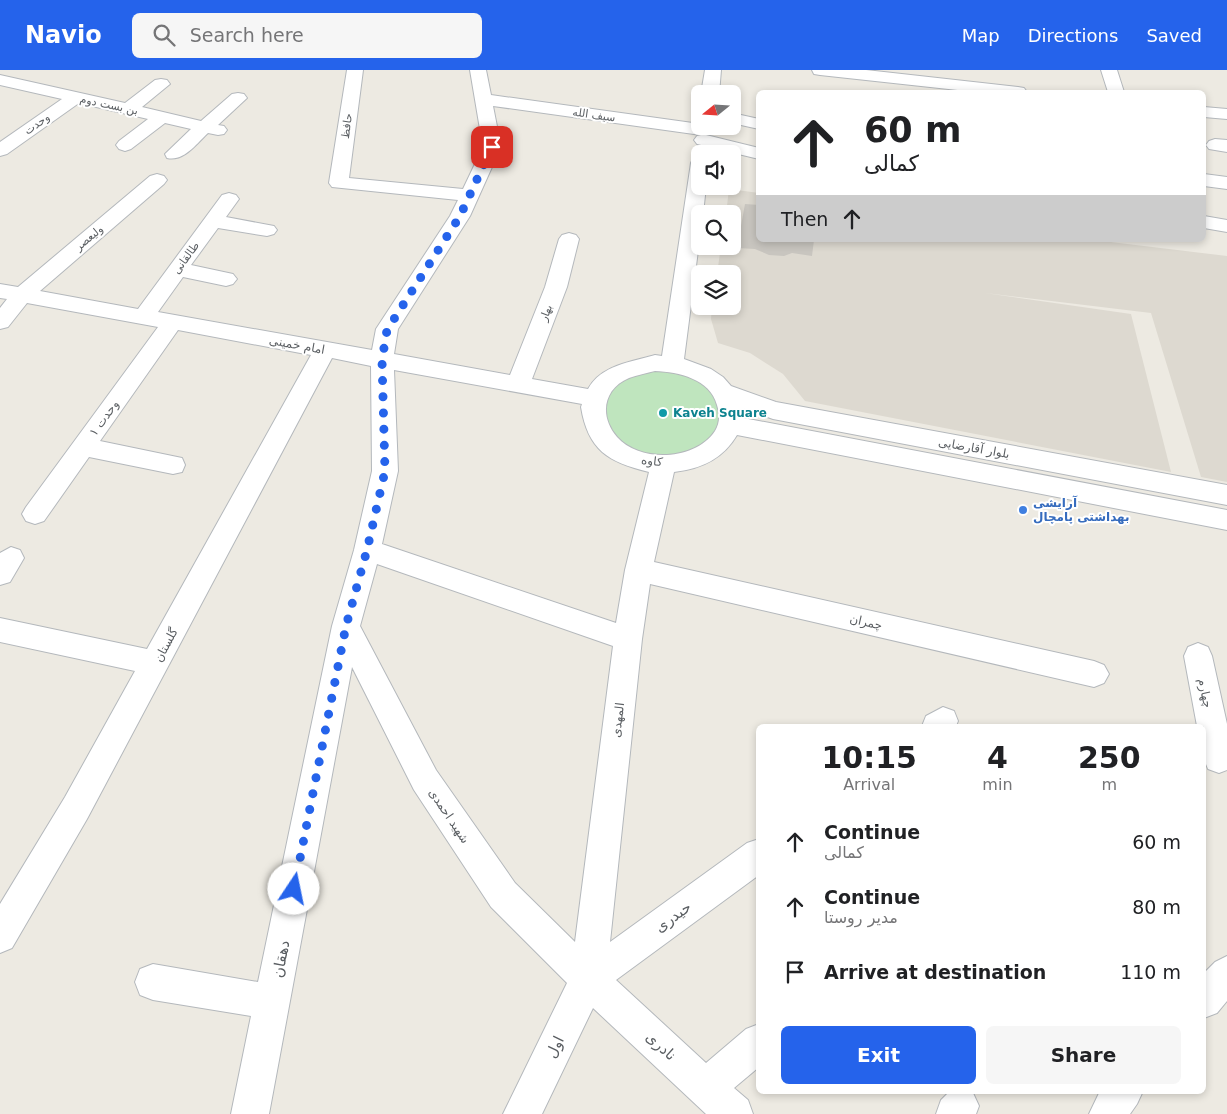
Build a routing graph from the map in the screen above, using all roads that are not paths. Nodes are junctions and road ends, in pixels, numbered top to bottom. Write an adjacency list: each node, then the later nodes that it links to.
1 (24, 70): 8 (street)
2 (355, 70): 31 (street, حافظ)
3 (478, 70): 15 (street, دهقان)
4 (713, 70): 10 (street)
5 (820, 70): 7 (street)
6 (1109, 70): 12 (street)
7 (896, 74): 11 (street)
8 (0, 80): 13 (street, بن بست دوم)
9 (161, 84): 16 (street)
10 (711, 85)
11 (1014, 88)
12 (1115, 90)
13 (74, 98): 16 (street, بن بست دوم); 25 (street, وحدت)
14 (238, 98): 22 (street)
15 (483, 99): 23 (street, سیف الله); 31 (street, دهقان)
16 (128, 110): 19 (street, بن بست دوم)
17 (1206, 112): 18 (street)
18 (1227, 114)
19 (162, 117): 22 (street, بن بست دوم); 24 (street)
20 (741, 120): 21 (street)
21 (756, 123)
22 (212, 128): 27 (street)
23 (704, 138): 26 (street, سیف الله)
24 (125, 145)
25 (0, 150)
26 (756, 153)
27 (174, 154)
28 (157, 180): 42 (street, ولیعصر)
29 (1206, 180): 30 (street)
30 (1227, 182)
31 (469, 195): 47 (street, دهقان)
32 (696, 195): 48 (street)
33 (229, 199): 34 (street, طالقانی)
34 (213, 220): 37 (street); 39 (street, طالقانی)
35 (1206, 222): 36 (street)
36 (1227, 226)
37 (267, 230)
38 (568, 239): 49 (street, بهار)
39 (177, 269): 40 (street); 43 (street, طالقانی)
40 (226, 279)
41 (0, 291): 42 (street, امام خمینی)
42 (22, 295): 43 (street, امام خمینی); 44 (street, ولیعصر)
43 (142, 317): 45 (street, امام خمینی)
44 (0, 322)
45 (173, 322): 46 (street, امام خمینی); 53 (street, وحدت ۱)
46 (325, 350): 47 (street, امام خمینی); 65 (street, گلستان)
47 (382, 360): 49 (street, امام خمینی); 59 (street, دهقان)
48 (672, 364): 50 (street); 51 (street)
49 (518, 385): 51 (street, امام خمینی)
50 (724, 392): 52 (street); 56 (street, بلوار آقارضایی)
51 (594, 398): 54 (street, کاوه)
52 (731, 425): 54 (street, کاوه); 58 (street, بلوار آقارضایی)
53 (83, 447): 55 (street); 57 (street, وحدت ۱)
54 (663, 464): 60 (street, المهدی)
55 (173, 465)
56 (1227, 495)
57 (35, 514)
58 (1227, 520)
59 (367, 550): 61 (street, دهقان); 63 (street)
60 (639, 570): 63 (street, المهدی); 66 (street, چمران)
61 (346, 626): 71 (street, شهید احمدی); 74 (street, دهقان)
62 (0, 630): 65 (street)
63 (628, 639): 71 (street, المهدی)
64 (1198, 656): 67 (street, چهارم)
65 (155, 663): 69 (street, گلستان)
66 (1094, 674)
67 (1217, 758)
68 (756, 857): 71 (street, حیدری)
69 (0, 936)
70 (1227, 974): 73 (street)
71 (588, 979): 76 (street, نادری); 79 (street, اول)
72 (153, 982): 74 (street)
73 (1206, 998)
74 (272, 1002): 78 (street, دهقان)
75 (756, 1045): 76 (street)
76 (707, 1087): 80 (street, نادری)
77 (1122, 1094): 81 (street)
78 (250, 1114)
79 (522, 1114)
80 (734, 1114)
81 (1108, 1114)

